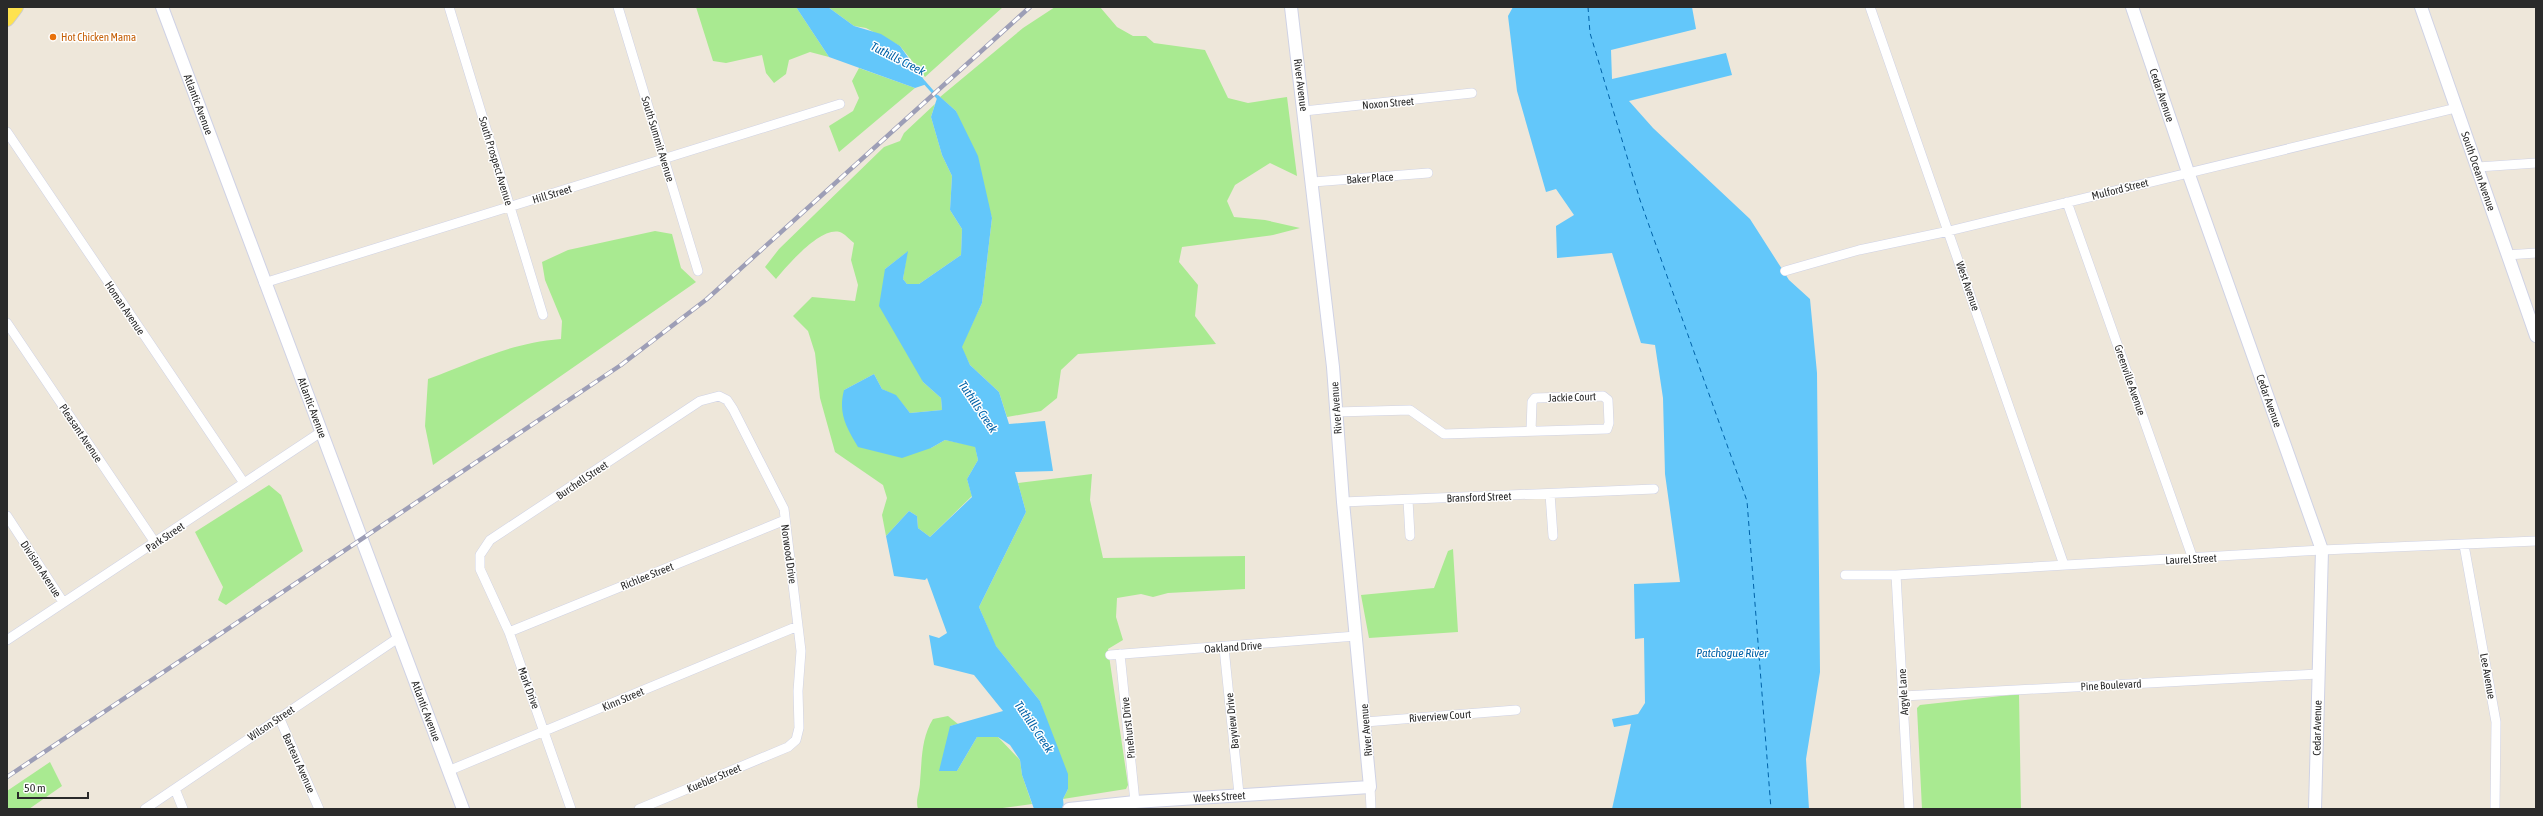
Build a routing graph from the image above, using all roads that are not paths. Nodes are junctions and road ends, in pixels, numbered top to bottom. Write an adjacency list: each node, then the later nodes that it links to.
1 (16, 7): 9 (main road)
2 (162, 7): 28 (street, Atlantic Avenue)
3 (449, 7): 22 (street, South Prospect Avenue)
4 (618, 7): 15 (street, South Summit Avenue)
5 (1291, 7): 13 (street, River Avenue)
6 (1870, 7): 23 (street, West Avenue)
7 (2132, 7): 18 (street, Cedar Avenue)
8 (2422, 7): 12 (street, South Ocean Avenue)
9 (7, 19)
10 (1472, 93): 13 (street, Noxon Street)
11 (840, 104): 15 (street, Hill Street)
12 (2456, 108): 17 (street, South Ocean Avenue); 18 (street, Mulford Street)
13 (1304, 111): 20 (street, River Avenue)
14 (7, 132): 36 (street, Homan Avenue)
15 (665, 160): 22 (street, Hill Street); 26 (street, South Summit Avenue)
16 (2536, 163): 17 (street)
17 (2478, 167): 25 (street, South Ocean Avenue)
18 (2188, 172): 21 (street, Mulford Street); 48 (street, Cedar Avenue)
19 (1428, 173): 20 (street, Baker Place)
20 (1313, 182): 33 (street, River Avenue)
21 (2067, 202): 23 (street, Mulford Street); 49 (street, Greenville Avenue)
22 (511, 207): 28 (street, Hill Street); 29 (street, South Prospect Avenue)
23 (1949, 231): 27 (street, Mulford Street); 50 (street, West Avenue)
24 (2536, 253): 25 (street)
25 (2507, 255): 31 (street, South Ocean Avenue)
26 (698, 271)
27 (1785, 271)
28 (264, 283): 35 (street, Atlantic Avenue)
29 (543, 315)
30 (7, 323): 46 (street, Pleasant Avenue)
31 (2536, 336)
32 (700, 401): 42 (street, Norwood Drive); 51 (street, Burchell Street)
33 (1336, 412): 34 (street, Jackie Court); 40 (street, River Avenue)
34 (1531, 431): 34 (street, Jackie Court)
35 (321, 432): 36 (street, Park Street); 58 (street, Atlantic Avenue)
36 (244, 483): 46 (street, Park Street)
37 (1654, 489): 38 (street, Bransford Street)
38 (1550, 494): 39 (street, Bransford Street); 44 (street)
39 (1408, 500): 40 (street, Bransford Street); 43 (street)
40 (1343, 502): 57 (street, River Avenue)
41 (7, 516): 54 (street, Division Avenue)
42 (785, 520): 55 (street, Norwood Drive); 56 (street, Richlee Street)
43 (1410, 536)
44 (1552, 536)
45 (2536, 541): 47 (street, Laurel Street)
46 (156, 544): 54 (street, Park Street)
47 (2464, 545): 48 (street, Laurel Street); 85 (street, Lee Avenue)
48 (2322, 550): 49 (street, Laurel Street); 63 (street, Cedar Avenue)
49 (2193, 559): 50 (street, Laurel Street)
50 (2064, 565): 53 (street, Laurel Street)
51 (480, 569): 56 (street, Mark Drive)
52 (1845, 575): 53 (street, Laurel Street)
53 (1896, 575): 64 (street, Argyle Lane)
54 (63, 602): 59 (street, Park Street)
55 (798, 626): 68 (street, Kinn Street); 69 (street, Norwood Drive)
56 (509, 632): 68 (street, Mark Drive)
57 (1356, 636): 60 (street, Oakland Drive); 67 (street, River Avenue)
58 (398, 638): 66 (street, Wilson Street); 70 (street, Atlantic Avenue)
59 (7, 640)
60 (1224, 648): 61 (street, Oakland Drive); 73 (street, Bayview Drive)
61 (1120, 654): 62 (street, Oakland Drive); 74 (street, Pinehurst Drive)
62 (1110, 655)
63 (2318, 674): 64 (street, Pine Boulevard); 84 (street, Cedar Avenue)
64 (1903, 696): 83 (street, Argyle Lane)
65 (1516, 710): 67 (street, Riverview Court)
66 (279, 717): 72 (street, Wilson Street); 77 (street, Barteau Avenue)
67 (1365, 722): 71 (street, River Avenue)
68 (545, 732): 70 (street, Kinn Street); 79 (street, Mark Drive)
69 (788, 747): 80 (street, Kuebler Street)
70 (448, 771): 78 (street, Atlantic Avenue)
71 (1370, 787): 73 (street, Weeks Street); 82 (street, River Avenue)
72 (175, 789): 75 (street, Wilson Street); 76 (street)
73 (1239, 794): 74 (street, Weeks Street)
74 (1135, 802): 81 (street, Weeks Street)
75 (145, 809)
76 (183, 809)
77 (319, 809)
78 (463, 809)
79 (571, 809)
80 (639, 809)
81 (1069, 809)
82 (1372, 809)
83 (1909, 809)
84 (2315, 809)
85 (2496, 809)

